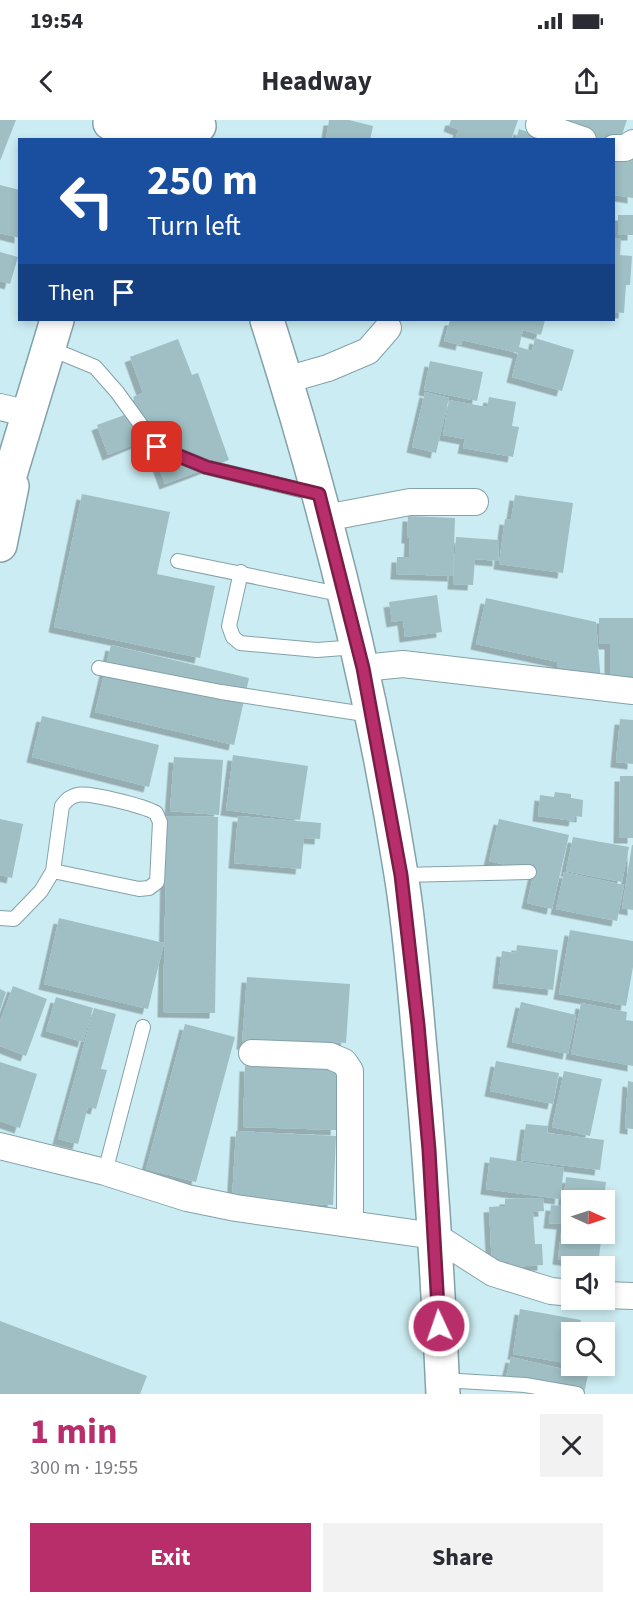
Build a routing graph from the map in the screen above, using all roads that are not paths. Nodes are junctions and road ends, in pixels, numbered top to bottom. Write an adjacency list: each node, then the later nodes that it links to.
1 (539, 125): 4 (street)
2 (116, 129): 3 (main road)
3 (200, 129)
4 (577, 138)
5 (633, 143): 6 (street)
6 (615, 148)
7 (267, 321): 10 (main road)
8 (388, 328): 10 (street)
9 (53, 334): 11 (main road); 14 (lane)
10 (286, 380): 14 (main road)
11 (15, 411): 12 (main road)
12 (15, 445): 15 (main road); 16 (main road)
13 (475, 502): 14 (street)
14 (322, 506): 19 (main road)
15 (0, 508)
16 (0, 545)
17 (178, 561): 18 (lane)
18 (241, 572): 19 (lane); 20 (lane)
19 (344, 596): 20 (main road)
20 (360, 657): 22 (street); 23 (main road)
21 (99, 668): 23 (lane)
22 (633, 691)
23 (373, 716): 26 (main road)
24 (53, 871): 24 (lane); 27 (lane)
25 (529, 872): 26 (lane)
26 (401, 875): 33 (main road)
27 (0, 918)
28 (143, 1028): 31 (lane)
29 (252, 1053): 32 (street)
30 (0, 1146): 31 (street)
31 (105, 1172): 32 (street)
32 (350, 1223): 33 (street)
33 (435, 1236): 34 (street); 37 (main road)
34 (561, 1292)
35 (615, 1295): 36 (street)
36 (633, 1296)
37 (443, 1387): 38 (lane)
38 (577, 1394)

